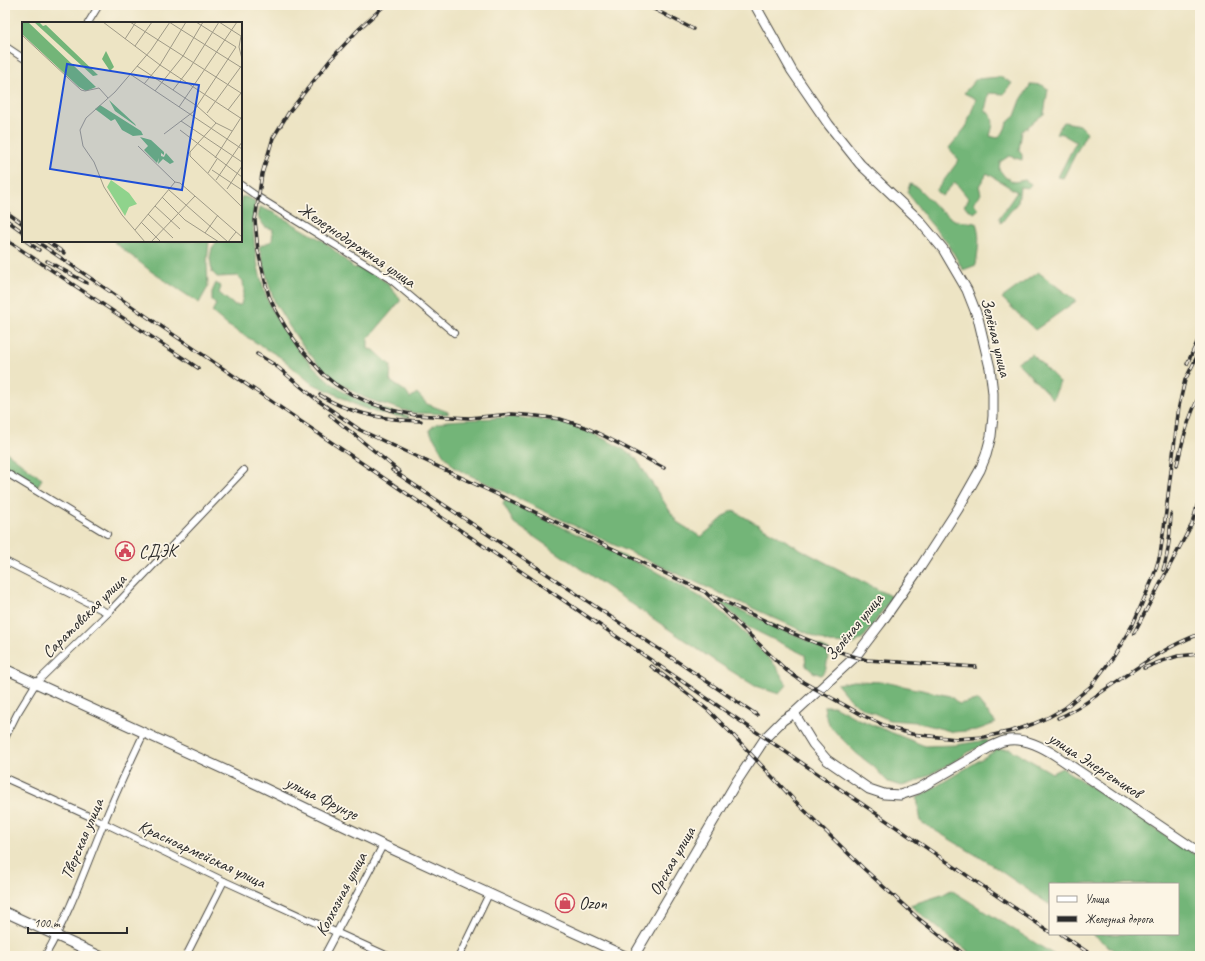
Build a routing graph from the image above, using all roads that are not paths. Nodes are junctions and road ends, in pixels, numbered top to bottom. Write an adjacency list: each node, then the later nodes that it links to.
1 (99, 5): 3 (street)
2 (755, 5): 15 (street, Зелёная улица)
3 (89, 22)
4 (5, 46): 5 (street)
5 (22, 57)
6 (242, 186): 7 (street, Железнодорожная улица)
7 (454, 333)
8 (244, 470): 12 (street, Саратовская улица)
9 (5, 472): 10 (street)
10 (107, 534)
11 (5, 561): 12 (street)
12 (108, 613): 14 (street, Саратовская улица)
13 (5, 669): 14 (street, улица Фрунзе)
14 (36, 683): 16 (street, улица Фрунзе); 17 (street, Саратовская улица)
15 (794, 713): 19 (street, Зелёная улица); 22 (street, улица Энергетиков)
16 (144, 733): 20 (street, Тверская улица); 21 (street, улица Фрунзе)
17 (5, 738)
18 (5, 778): 20 (street, Красноармейская улица)
19 (737, 781): 35 (street, Орская улица)
20 (104, 823): 23 (street, Красноармейская улица); 27 (street, Тверская улица)
21 (383, 845): 24 (street, улица Фрунзе); 26 (street, Колхозная улица)
22 (1200, 853)
23 (224, 881): 26 (street, Красноармейская улица); 30 (street)
24 (489, 894): 33 (street); 34 (street, улица Фрунзе)
25 (5, 912): 27 (street)
26 (337, 932): 31 (street, Колхозная улица); 32 (street, Красноармейская улица)
27 (57, 936): 28 (street, Тверская улица); 29 (street)
28 (45, 956)
29 (100, 956)
30 (186, 956)
31 (324, 956)
32 (388, 956)
33 (458, 956)
34 (625, 956)
35 (634, 956)

